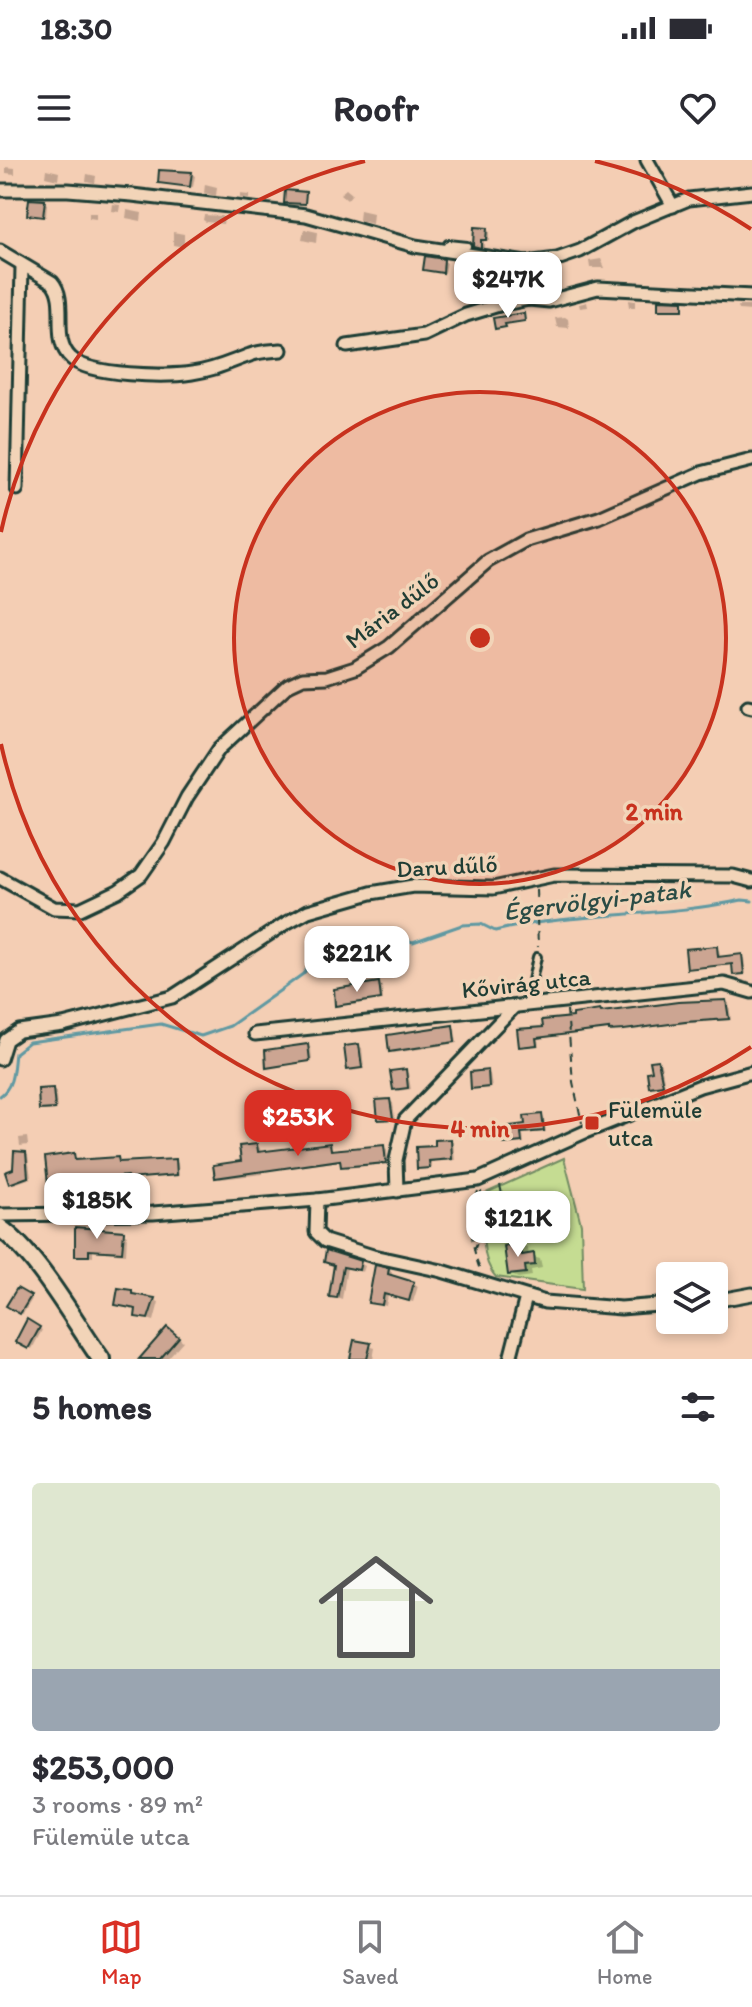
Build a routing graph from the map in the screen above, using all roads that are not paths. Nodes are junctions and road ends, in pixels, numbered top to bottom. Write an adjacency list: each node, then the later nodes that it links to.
1 (647, 160): 4 (street)
2 (0, 190): 7 (street)
3 (752, 192): 4 (street)
4 (673, 206): 8 (street)
5 (467, 246): 7 (lane)
6 (0, 251): 9 (street)
7 (444, 251): 8 (street)
8 (511, 261): 12 (street)
9 (22, 266): 14 (street); 16 (street)
10 (463, 286): 12 (street)
11 (752, 296): 12 (street)
12 (529, 299): 13 (street)
13 (347, 346)
14 (281, 350)
15 (752, 460): 17 (street, Mária dűlő)
16 (17, 489)
17 (0, 878)
18 (752, 881): 23 (street, Daru dűlő)
19 (537, 957): 21 (lane)
20 (752, 992): 21 (street, Kővirág utca)
21 (520, 1006): 22 (street, Kővirág utca); 26 (street)
22 (255, 1034)
23 (3, 1036): 24 (street, Daru dűlő)
24 (0, 1059)
25 (752, 1072): 26 (street)
26 (397, 1191): 27 (street)
27 (317, 1200): 28 (street); 31 (street)
28 (0, 1215)
29 (0, 1228): 34 (main road)
30 (752, 1294): 32 (street)
31 (526, 1297): 33 (street); 35 (street)
32 (728, 1298)
33 (656, 1305)
34 (101, 1359)
35 (510, 1359)

